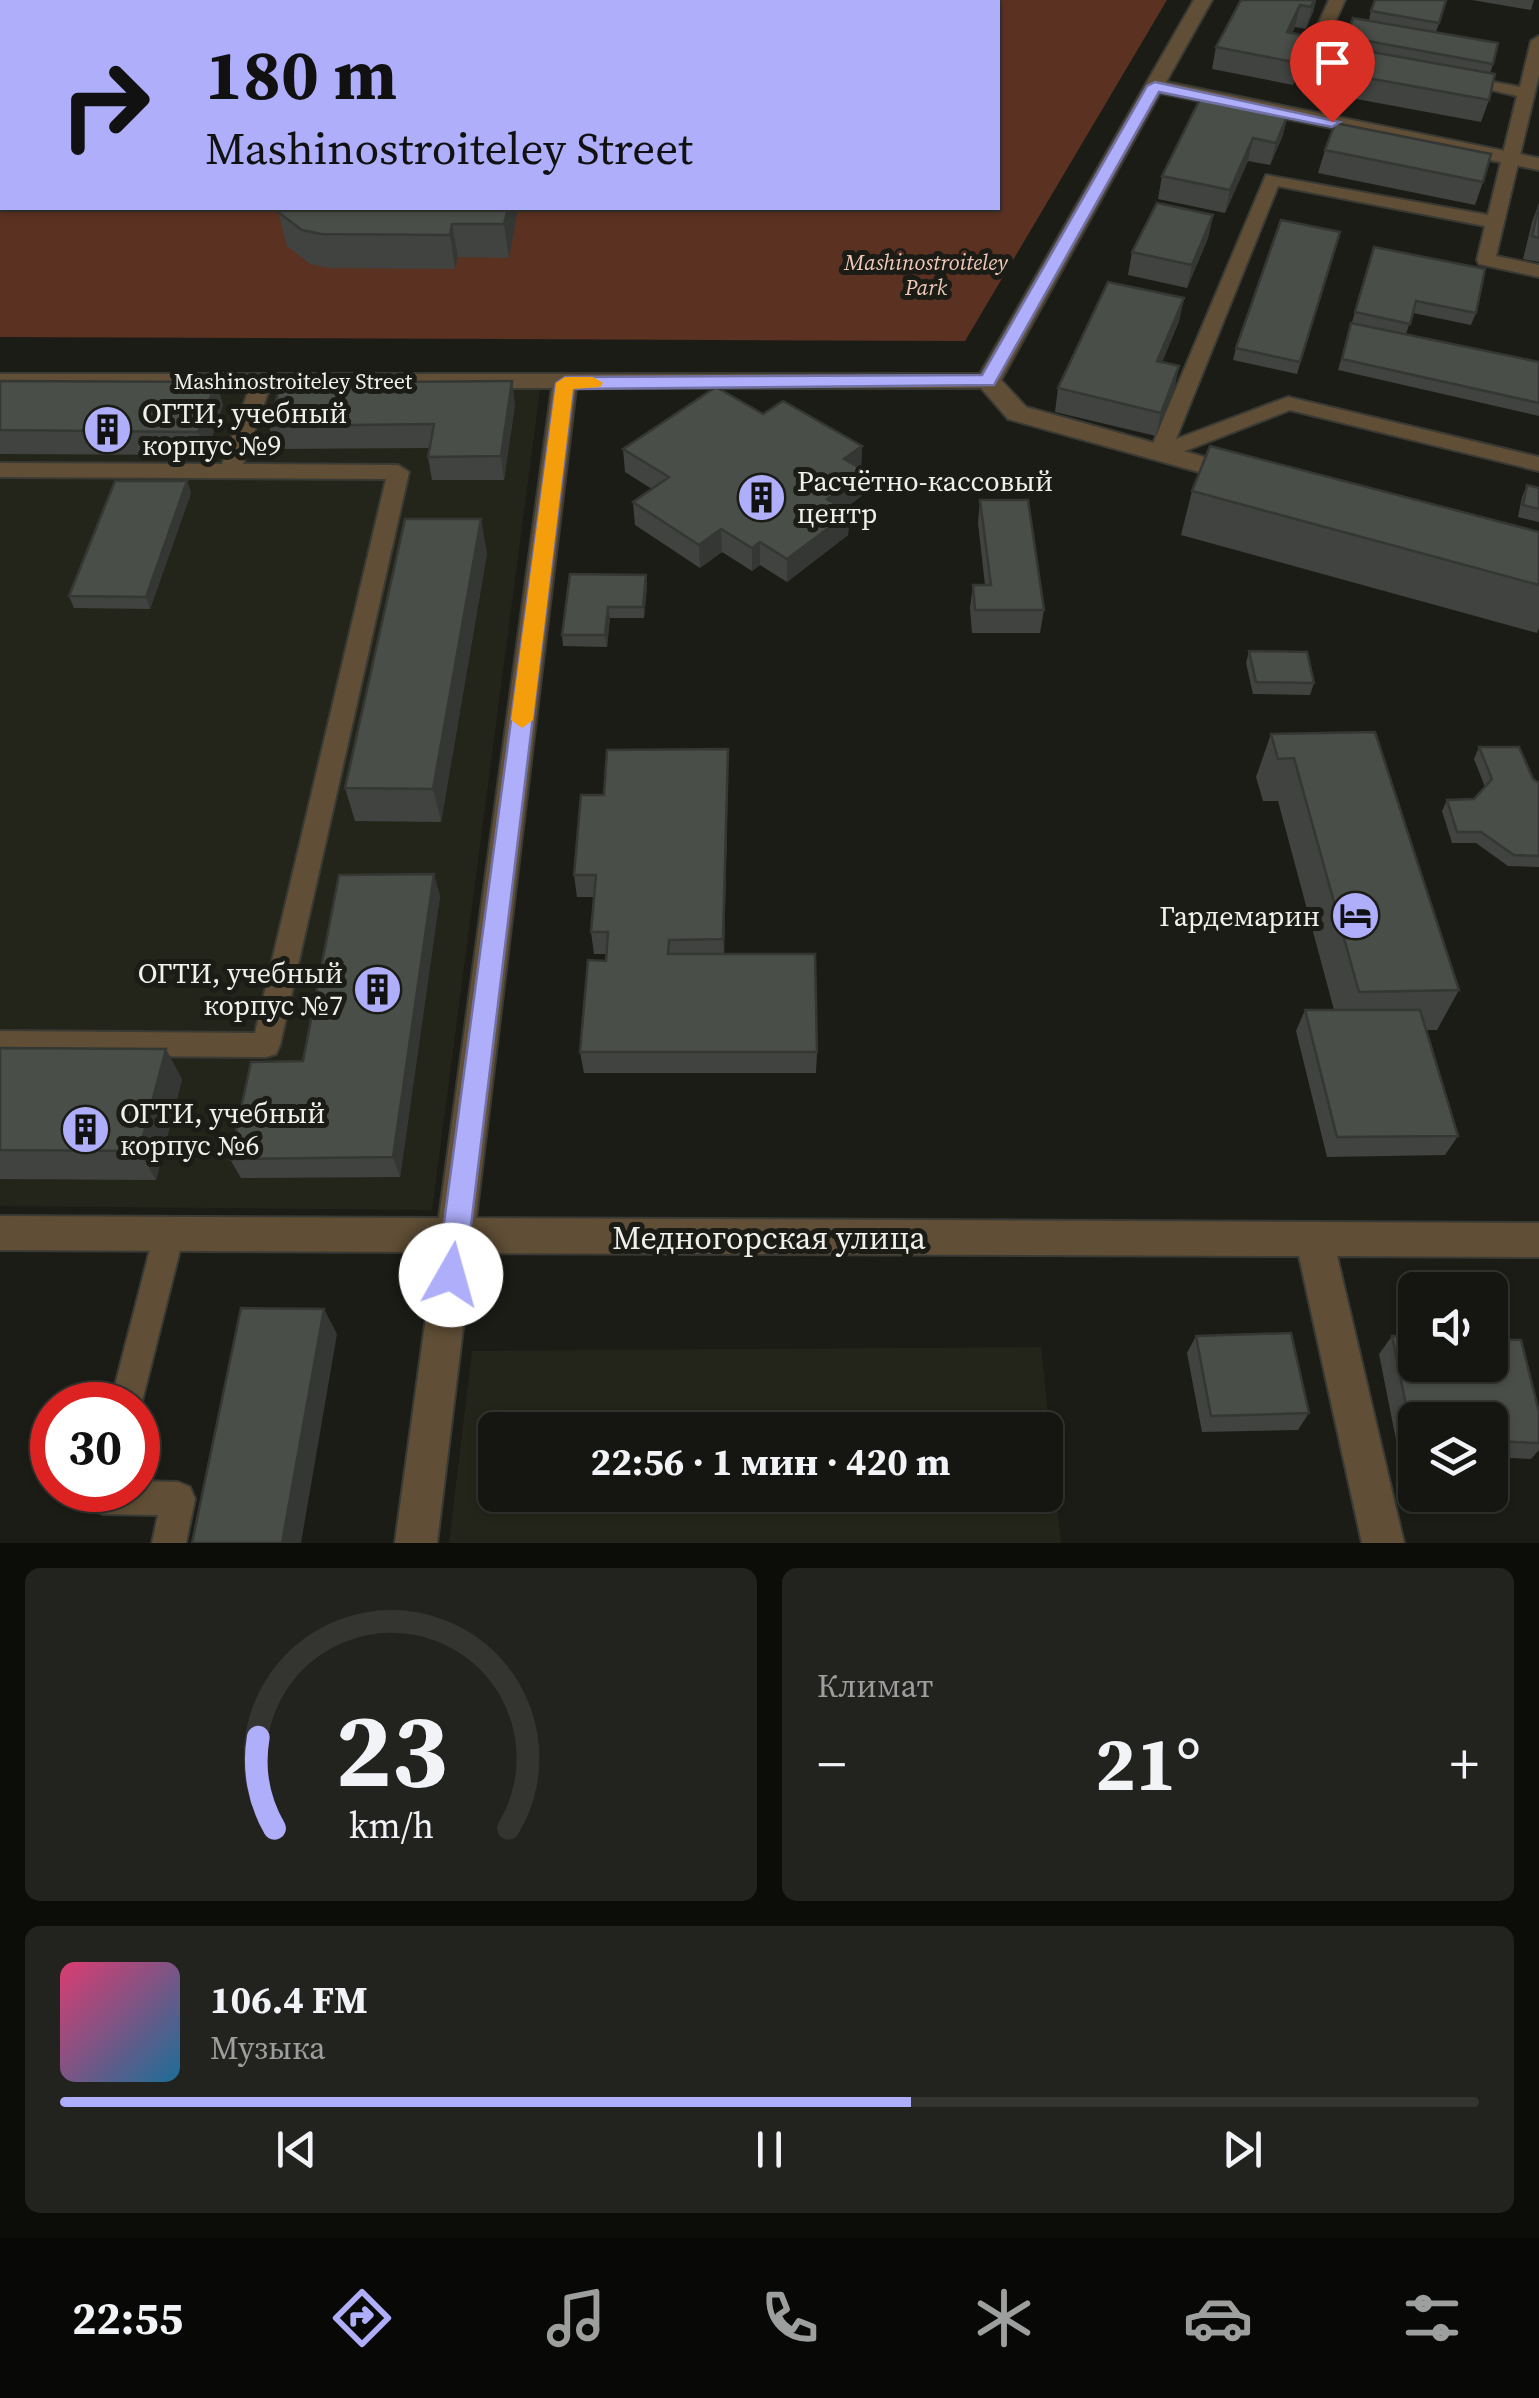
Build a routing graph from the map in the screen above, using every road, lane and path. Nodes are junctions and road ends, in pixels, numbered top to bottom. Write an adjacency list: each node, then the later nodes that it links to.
1 (1204, 0): 7 (street)
2 (1336, 0): 5 (lane)
3 (1539, 41): 4 (lane)
4 (1535, 68): 8 (lane)
5 (1410, 72)
6 (1448, 78): 8 (lane)
7 (1155, 86): 9 (street); 13 (street)
8 (1526, 92): 9 (lane)
9 (1510, 158): 10 (street); 11 (lane)
10 (1539, 164)
11 (1494, 222): 12 (lane); 17 (lane)
12 (1539, 271)
13 (988, 380): 16 (street, Mashinostroiteley Street); 17 (street)
14 (0, 381): 15 (street, Mashinostroiteley Street)
15 (262, 381): 16 (street, Mashinostroiteley Street); 20 (lane)
16 (565, 383): 25 (street)
17 (1160, 453): 18 (lane); 21 (street)
18 (1539, 464)
19 (0, 470): 20 (lane)
20 (230, 471): 22 (lane)
21 (1274, 484)
22 (0, 1043)
23 (0, 1233): 24 (street, Медногорская улица)
24 (168, 1234): 25 (street, Медногорская улица); 28 (lane)
25 (456, 1237): 26 (street, Медногорская улица); 31 (street)
26 (1314, 1239): 27 (street, Медногорская улица); 32 (street)
27 (1539, 1240)
28 (132, 1382)
29 (160, 1499): 30 (lane)
30 (169, 1543)
31 (416, 1543)
32 (1383, 1543)

